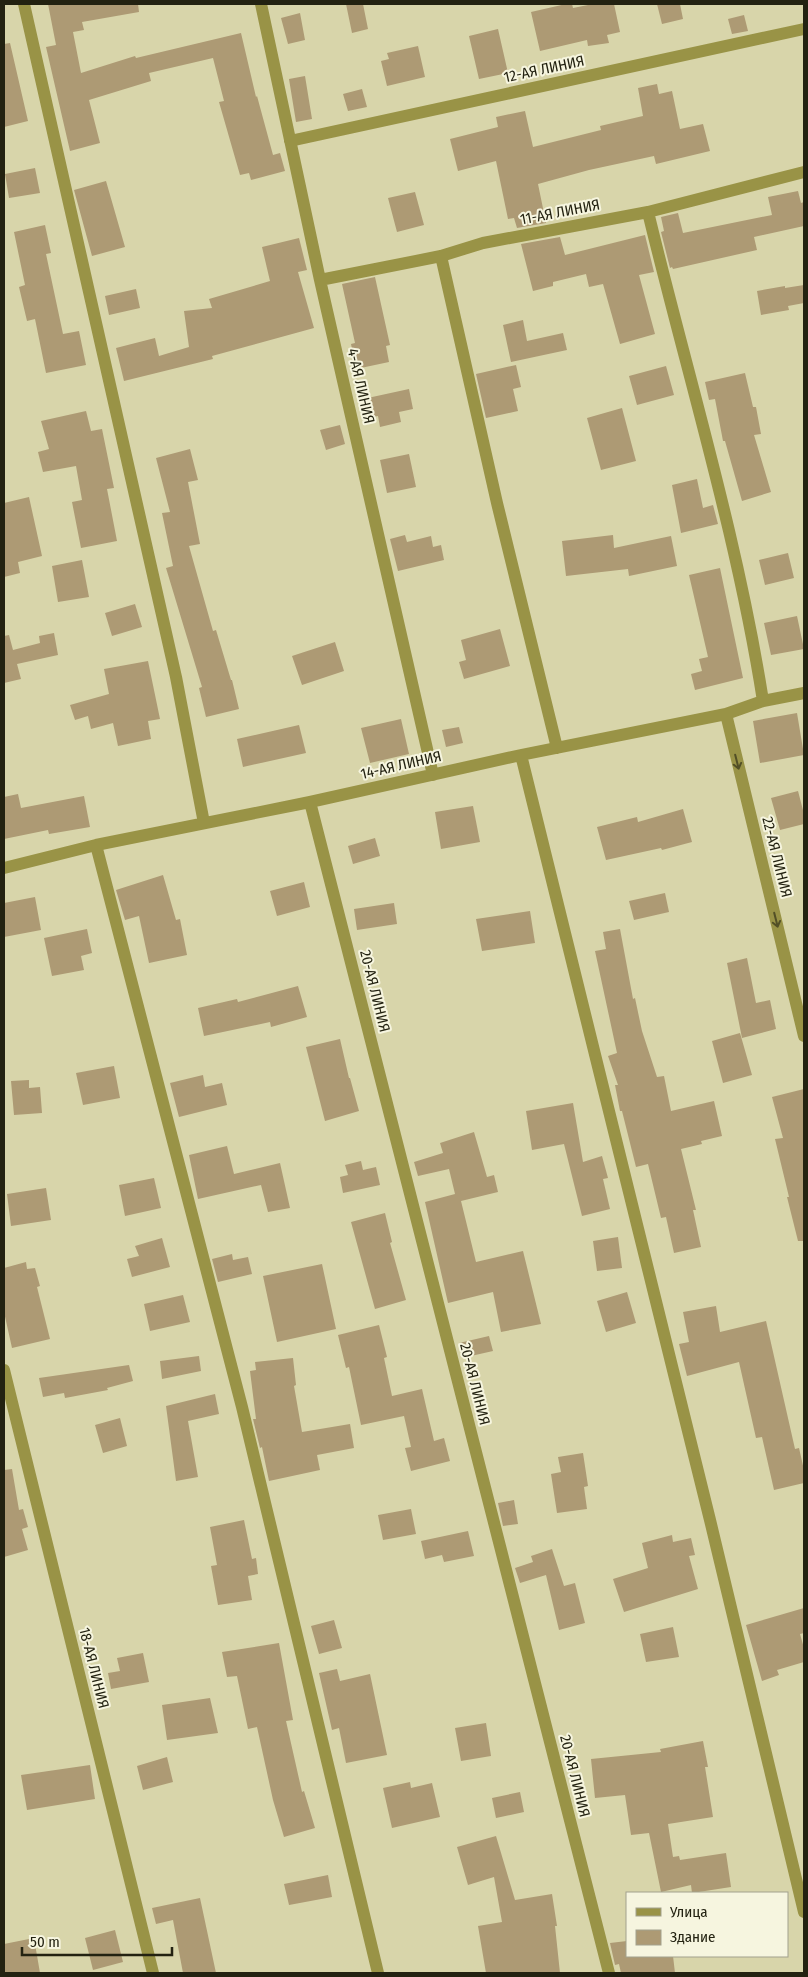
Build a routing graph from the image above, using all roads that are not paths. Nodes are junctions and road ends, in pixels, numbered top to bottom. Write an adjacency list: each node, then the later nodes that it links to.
1 (24, 4): 16 (street)
2 (261, 4): 4 (street, 4-АЯ ЛИНИЯ)
3 (804, 29): 4 (street, 12-АЯ ЛИНИЯ)
4 (290, 141): 8 (street, 4-АЯ ЛИНИЯ)
5 (804, 172): 6 (street, 11-АЯ ЛИНИЯ)
6 (648, 212): 7 (street, 11-АЯ ЛИНИЯ); 10 (street)
7 (441, 256): 8 (street, 11-АЯ ЛИНИЯ); 12 (street)
8 (320, 280): 14 (street, 4-АЯ ЛИНИЯ)
9 (804, 694): 10 (street, 14-АЯ ЛИНИЯ)
10 (763, 700): 11 (street, 14-АЯ ЛИНИЯ)
11 (726, 714): 12 (street, 14-АЯ ЛИНИЯ); 19 (street, 22-АЯ ЛИНИЯ, one-way to 19)
12 (557, 748): 13 (street, 14-АЯ ЛИНИЯ)
13 (521, 755): 14 (street, 14-АЯ ЛИНИЯ); 21 (street)
14 (433, 774): 15 (street, 14-АЯ ЛИНИЯ)
15 (310, 802): 16 (street, 14-АЯ ЛИНИЯ); 24 (street, 20-АЯ ЛИНИЯ)
16 (204, 823): 17 (street, 14-АЯ ЛИНИЯ)
17 (96, 846): 18 (street, 14-АЯ ЛИНИЯ); 23 (street)
18 (4, 868)
19 (804, 1036)
20 (4, 1370): 22 (street, 18-АЯ ЛИНИЯ)
21 (804, 1912)
22 (153, 1973)
23 (378, 1973)
24 (609, 1973)

